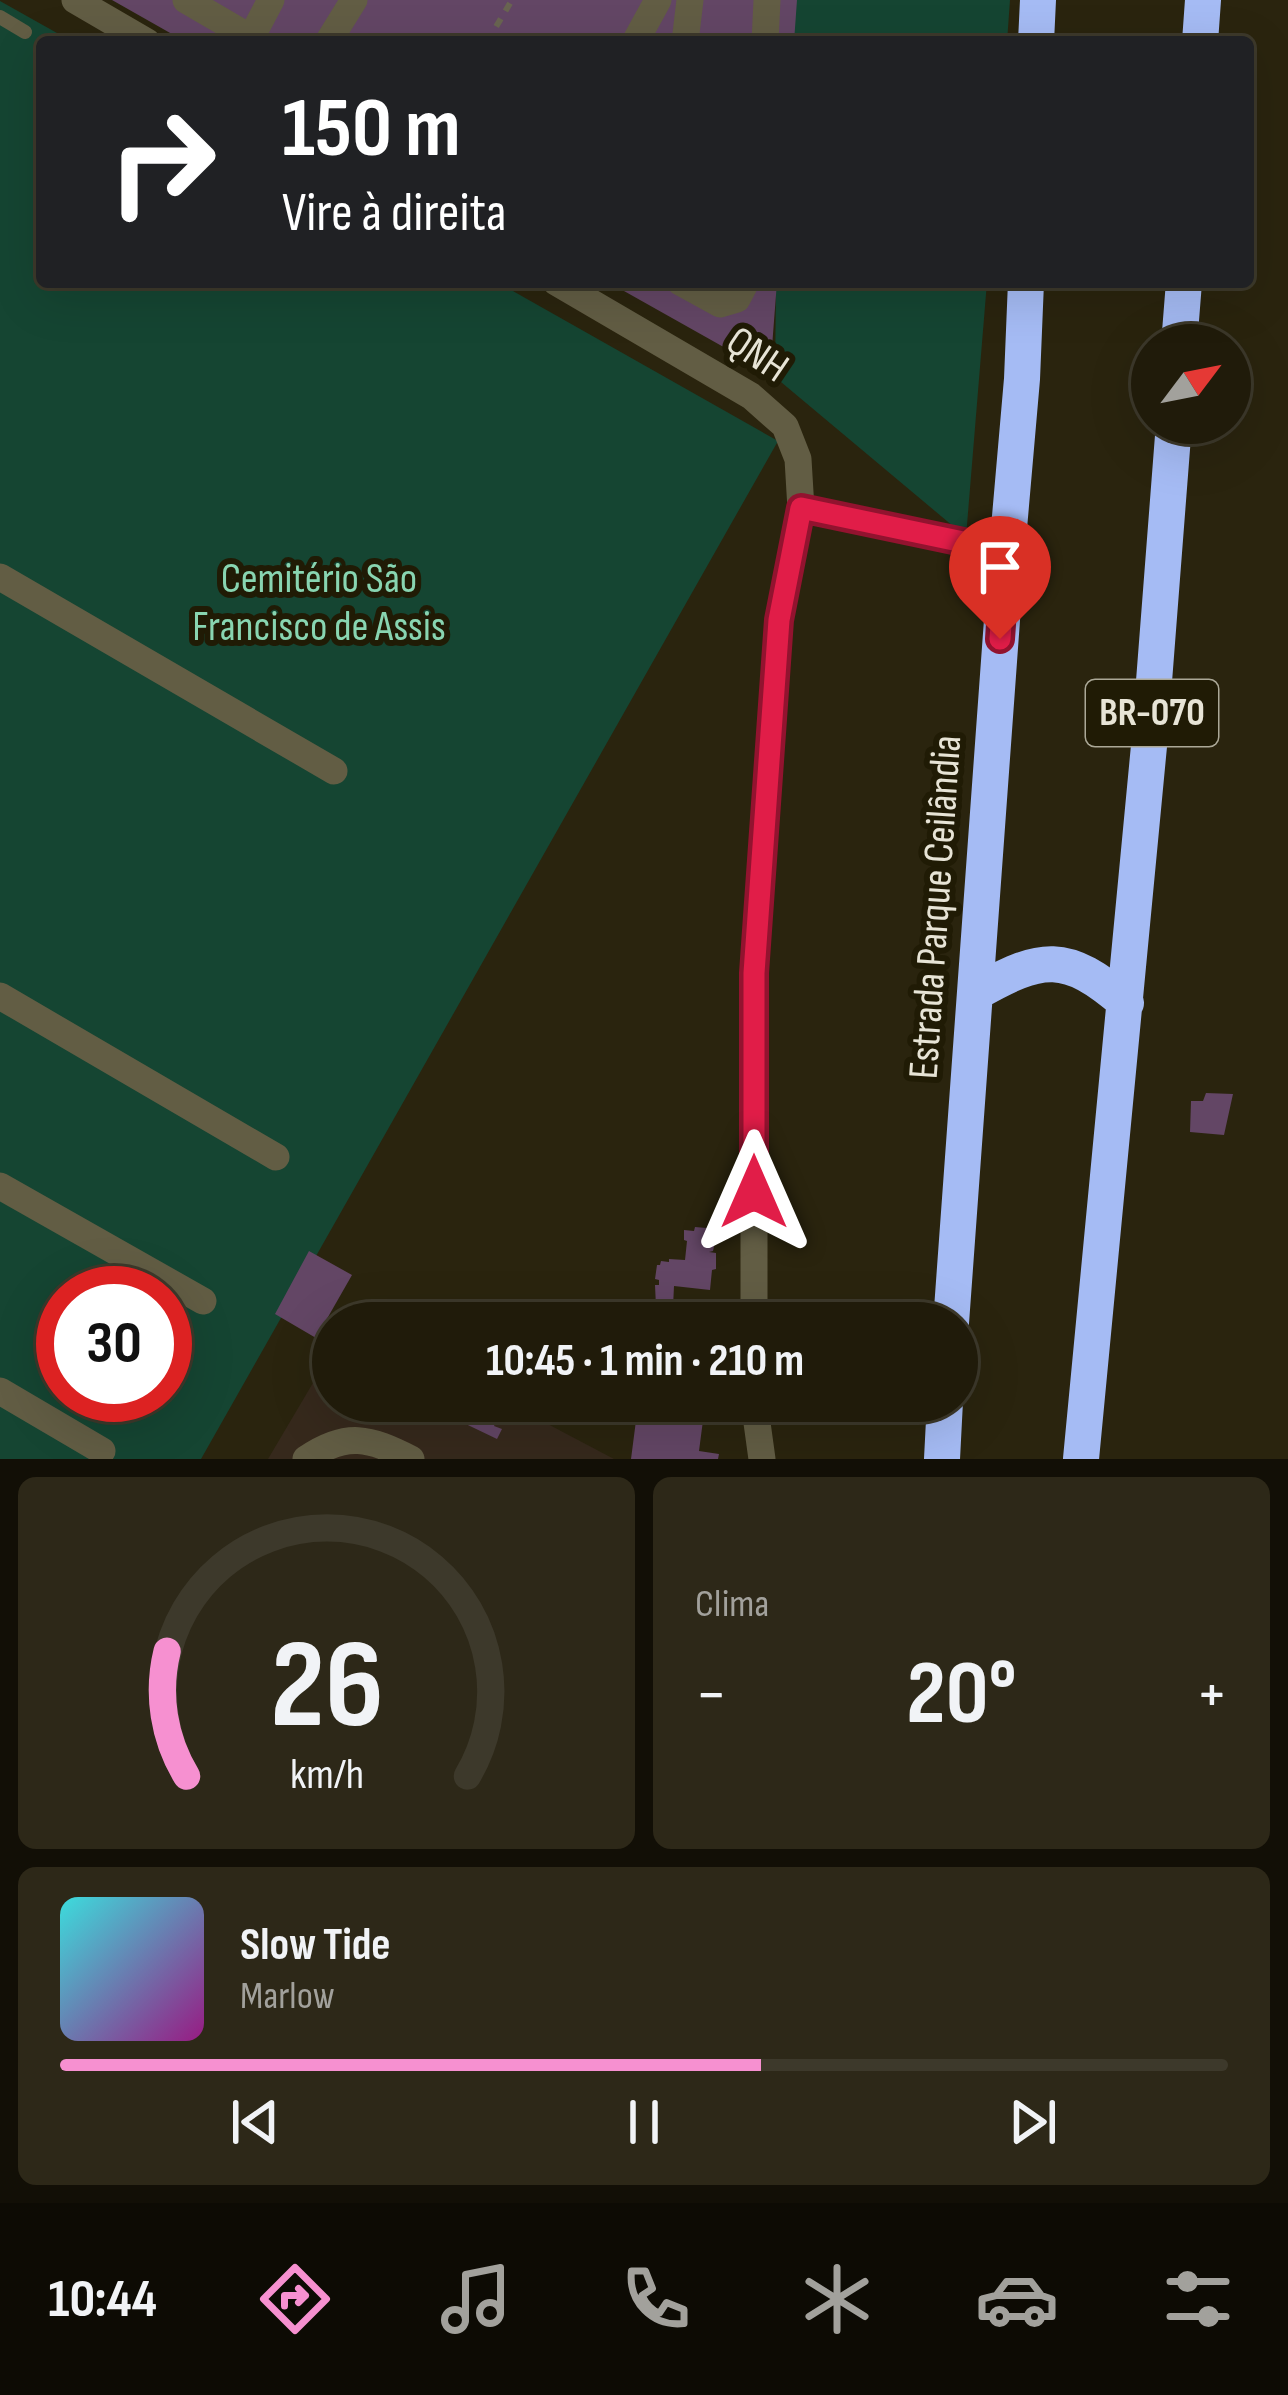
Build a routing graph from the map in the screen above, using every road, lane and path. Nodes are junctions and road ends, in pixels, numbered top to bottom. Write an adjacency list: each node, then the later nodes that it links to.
1 (76, 0): 13 (street)
2 (186, 0): 14 (street)
3 (271, 0): 15 (street)
4 (354, 0): 16 (street)
5 (512, 0): 17 (path)
6 (658, 0): 18 (street)
7 (690, 0): 19 (street)
8 (767, 0): 20 (street)
9 (1038, 0): 21 (highway)
10 (1203, 0): 22 (highway)
11 (0, 17): 12 (lane)
12 (25, 32)
13 (137, 36)
14 (247, 36)
15 (256, 36)
16 (332, 36)
17 (491, 36)
18 (638, 36)
19 (686, 36)
20 (765, 36)
21 (1036, 36)
22 (1200, 36)
23 (566, 288): 30 (street, QNH)
24 (691, 288): 25 (street)
25 (743, 288)
26 (1026, 288): 31 (highway, Estrada Parque Ceilândia)
27 (1184, 288): 28 (highway)
28 (1181, 324)
29 (1172, 444): 36 (highway, BR-070)
30 (801, 508): 31 (street); 40 (street)
31 (1006, 551): 34 (highway, Estrada Parque Ceilândia)
32 (0, 578): 33 (street)
33 (334, 771)
34 (975, 993): 36 (highway); 41 (highway, Estrada Parque Ceilândia)
35 (0, 996): 37 (street)
36 (1126, 1003): 50 (highway, BR-070)
37 (276, 1157)
38 (0, 1186): 39 (street)
39 (203, 1301)
40 (754, 1302)
41 (953, 1302)
42 (0, 1391): 45 (street)
43 (757, 1422): 49 (street)
44 (941, 1422): 46 (highway)
45 (102, 1451)
46 (936, 1453)
47 (306, 1459): 48 (street)
48 (411, 1459)
49 (762, 1459)
50 (1081, 1459)

